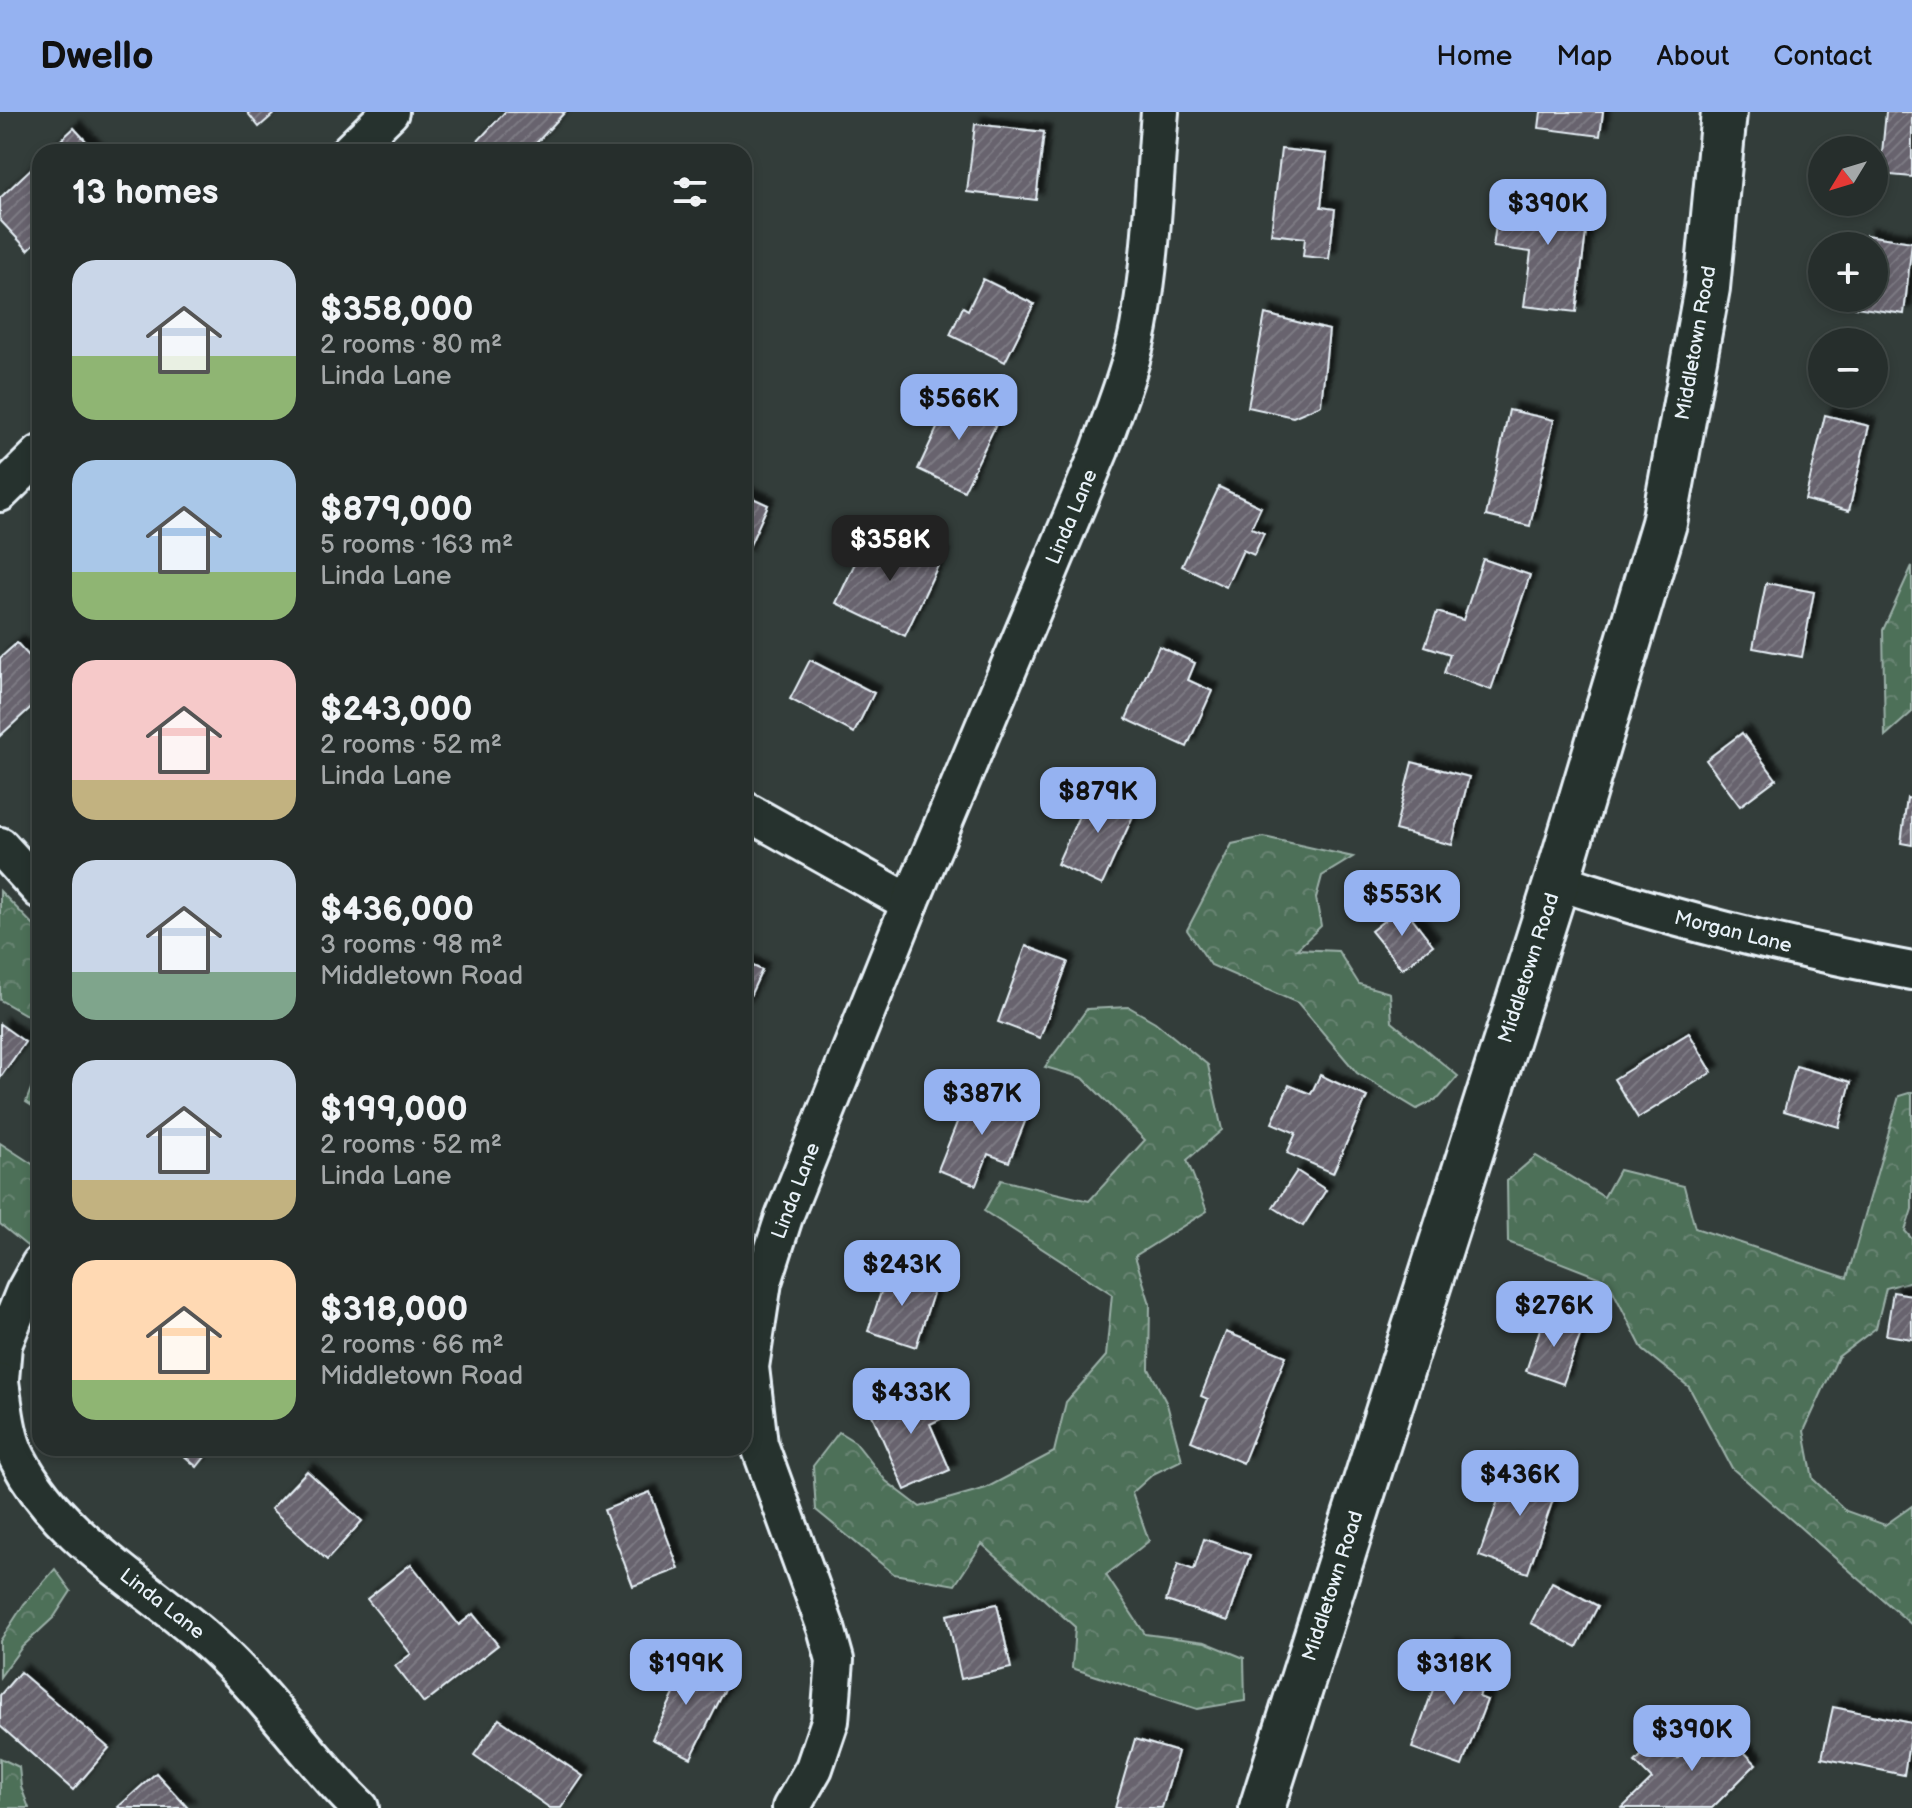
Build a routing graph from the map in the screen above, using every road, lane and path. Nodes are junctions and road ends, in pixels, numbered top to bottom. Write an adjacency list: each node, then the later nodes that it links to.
1 (390, 112): 4 (street)
2 (1160, 112): 11 (street, Linda Lane)
3 (1724, 112): 10 (street, Middletown Road)
4 (357, 144)
5 (32, 462): 6 (street)
6 (0, 493)
7 (752, 814): 11 (street)
8 (0, 846): 9 (street)
9 (32, 881)
10 (1557, 881): 12 (street, Morgan Lane); 19 (street, Middletown Road)
11 (910, 903): 14 (street, Linda Lane)
12 (1912, 971)
13 (32, 1278): 15 (street, Linda Lane)
14 (752, 1354)
15 (0, 1381): 17 (street, Linda Lane)
16 (752, 1384): 18 (street, Linda Lane)
17 (360, 1808)
18 (791, 1808)
19 (1262, 1808)

